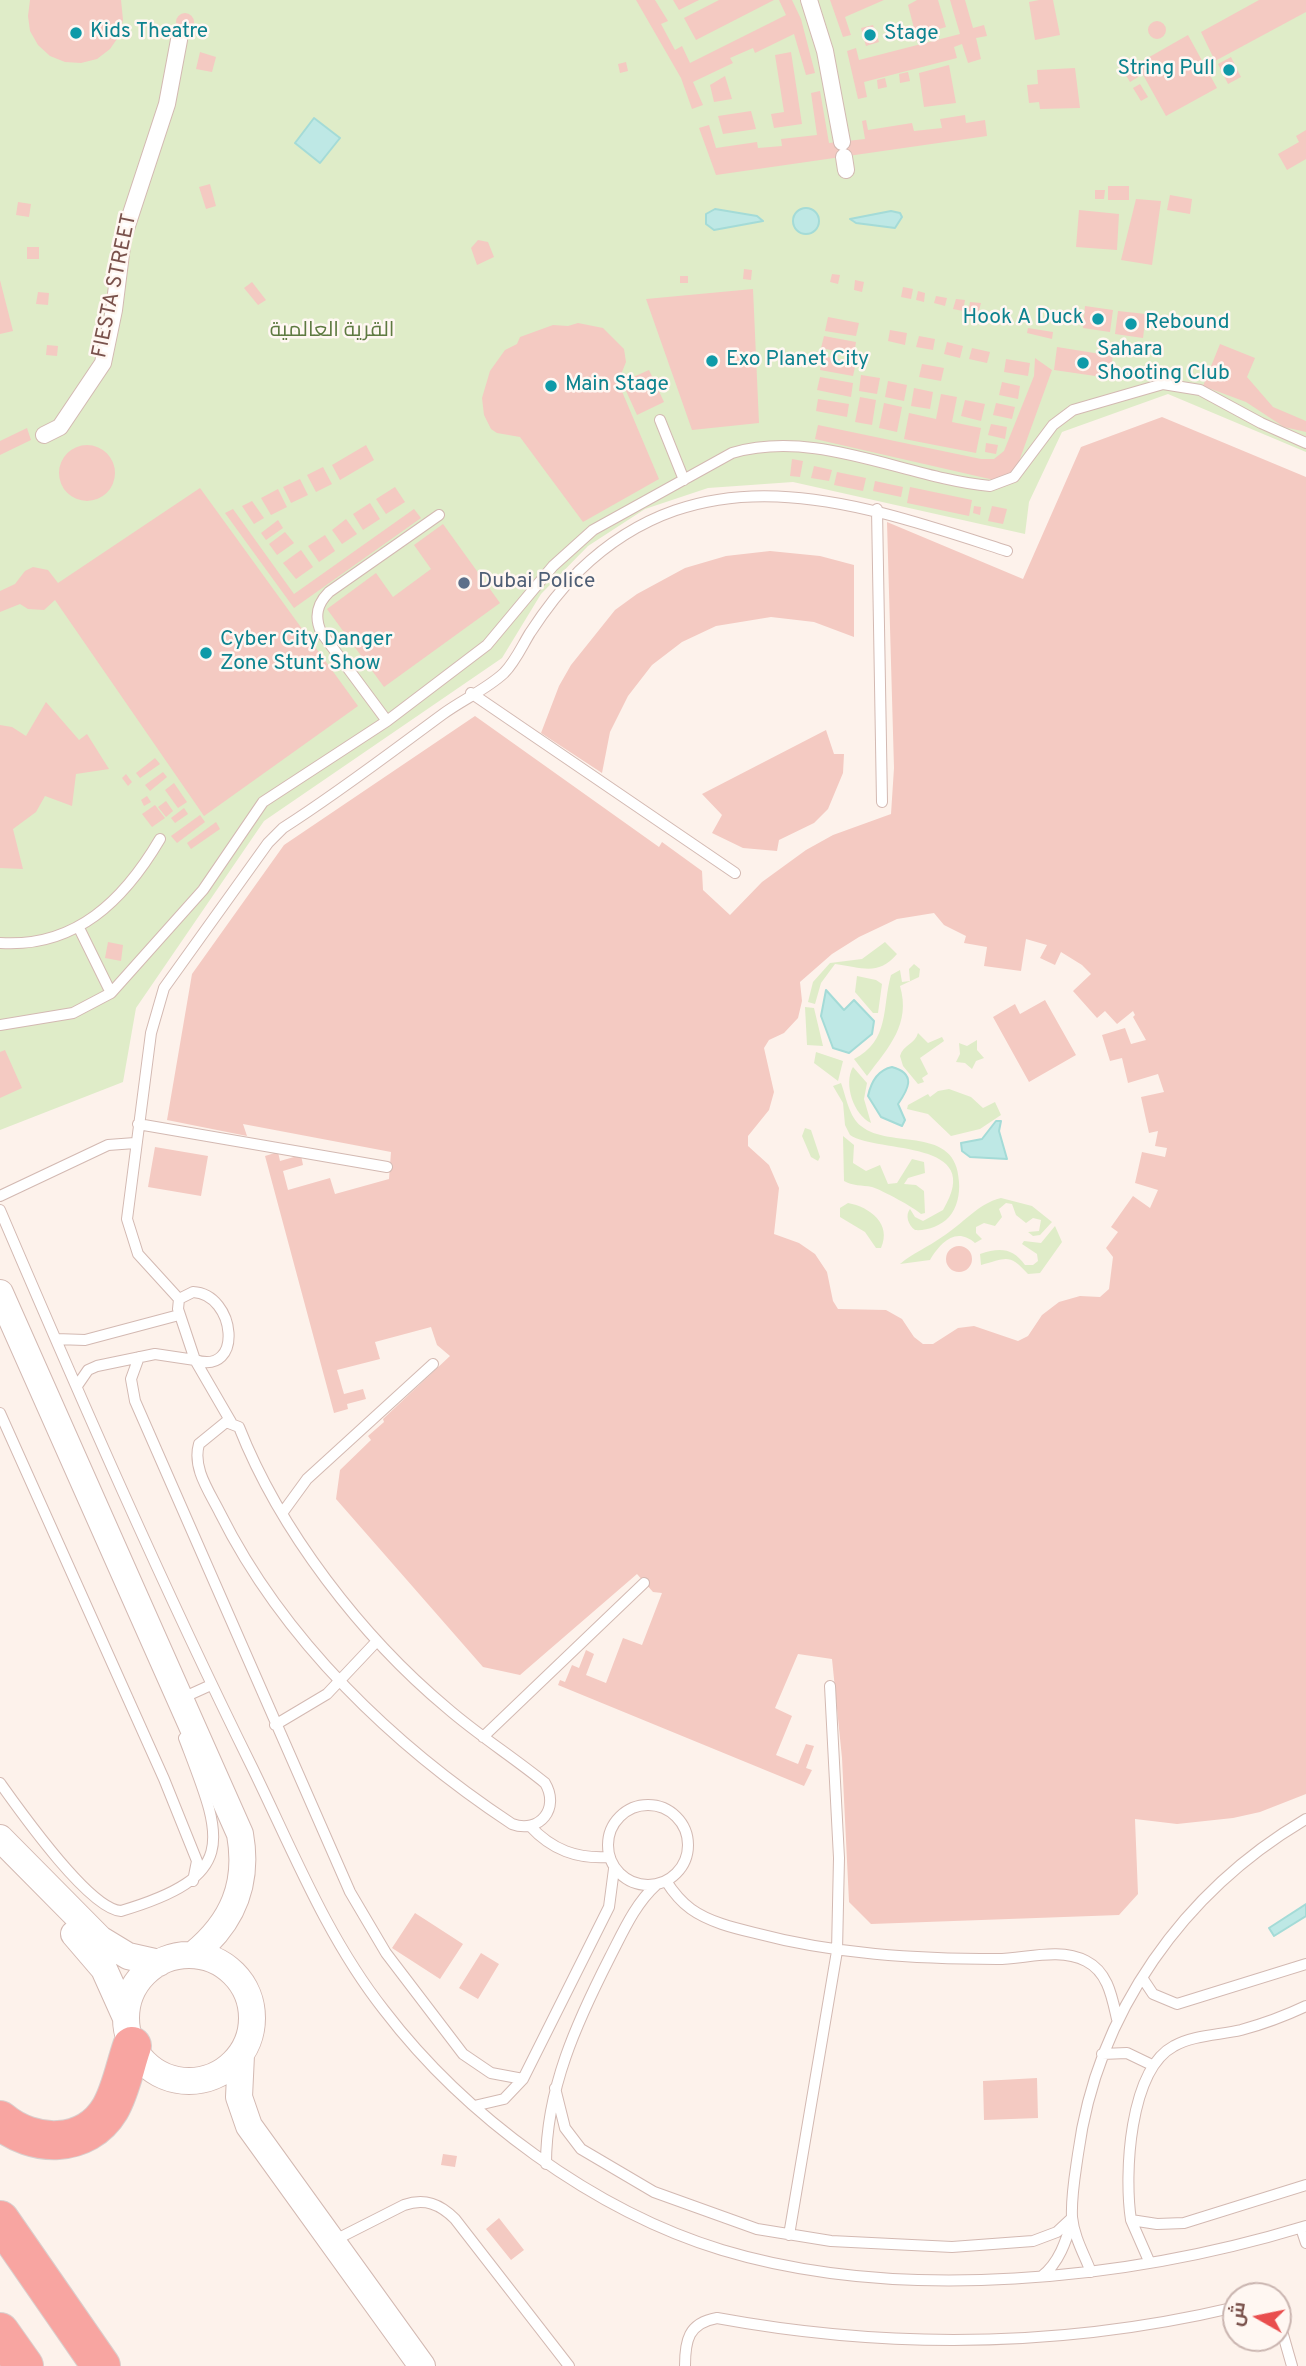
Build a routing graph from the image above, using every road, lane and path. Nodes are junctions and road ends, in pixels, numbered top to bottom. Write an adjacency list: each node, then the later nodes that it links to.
1 (809, 0): 3 (street)
2 (179, 40): 5 (street, FIESTA STREET)
3 (844, 156)
4 (660, 420): 7 (lane)
5 (44, 435)
6 (1306, 443): 7 (lane)
7 (684, 480): 12 (lane)
8 (877, 509): 10 (lane); 11 (lane); 13 (lane)
9 (439, 515): 12 (lane)
10 (1007, 551)
11 (471, 693): 15 (lane); 20 (lane)
12 (387, 721): 18 (lane)
13 (882, 802)
14 (160, 839): 16 (lane)
15 (735, 873)
16 (79, 928): 17 (lane); 18 (lane)
17 (0, 943)
18 (111, 993): 19 (lane)
19 (0, 1025)
20 (138, 1124): 21 (lane); 22 (lane)
21 (135, 1143): 23 (lane); 26 (lane)
22 (387, 1167)
23 (0, 1196)
24 (0, 1210): 28 (lane)
25 (0, 1293): 41 (street)
26 (179, 1299): 27 (lane); 30 (lane)
27 (179, 1315): 28 (lane); 30 (lane)
28 (57, 1339): 32 (lane)
29 (139, 1357): 30 (lane); 32 (lane); 42 (lane)
30 (195, 1360): 34 (lane)
31 (433, 1364): 35 (lane)
32 (77, 1386): 39 (lane)
33 (0, 1413): 51 (lane)
34 (231, 1422): 35 (lane); 38 (lane)
35 (283, 1513): 37 (lane)
36 (644, 1583): 43 (lane)
37 (377, 1641): 38 (lane); 43 (lane)
38 (341, 1681): 42 (lane); 46 (lane)
39 (211, 1685): 41 (lane); 66 (lane)
40 (830, 1686): 53 (lane)
41 (180, 1699): 51 (lane); 54 (street)
42 (275, 1726): 64 (lane)
43 (483, 1737): 46 (lane)
44 (0, 1783): 51 (lane)
45 (1306, 1819): 57 (lane)
46 (530, 1826): 48 (lane)
47 (0, 1838): 55 (street)
48 (609, 1857): 50 (lane); 52 (lane)
49 (0, 1863): 60 (street)
50 (614, 1869): 52 (lane); 64 (lane)
51 (193, 1881)
52 (661, 1883): 53 (lane); 65 (lane)
53 (837, 1951): 59 (lane); 74 (lane)
54 (194, 1955): 55 (street); 62 (street)
55 (159, 1963): 60 (street)
56 (1306, 1964): 57 (lane)
57 (1143, 1979): 59 (lane)
58 (1306, 2006): 63 (lane)
59 (1117, 2019): 61 (lane)
60 (129, 2032): 62 (street); 67 (highway)
61 (1102, 2054): 63 (lane); 70 (lane)
62 (241, 2055): 75 (street)
63 (1153, 2066): 72 (lane)
64 (523, 2079): 66 (lane)
65 (555, 2088): 68 (lane); 74 (lane)
66 (474, 2106): 68 (lane)
67 (0, 2120)
68 (546, 2164): 79 (lane)
69 (1306, 2185): 72 (lane)
70 (1072, 2218): 74 (lane); 78 (lane); 79 (lane)
71 (0, 2220): 82 (highway)
72 (1131, 2220): 77 (lane)
73 (1304, 2227): 76 (lane); 77 (lane)
74 (789, 2235)
75 (332, 2241): 85 (street); 86 (lane)
76 (1306, 2243)
77 (1149, 2261): 78 (lane)
78 (1091, 2272): 79 (lane)
79 (1041, 2277)
80 (1222, 2310): 87 (lane)
81 (0, 2333): 83 (highway)
82 (94, 2357): 84 (highway)
83 (24, 2366)
84 (122, 2366)
85 (422, 2366)
86 (569, 2366)
87 (685, 2366)

